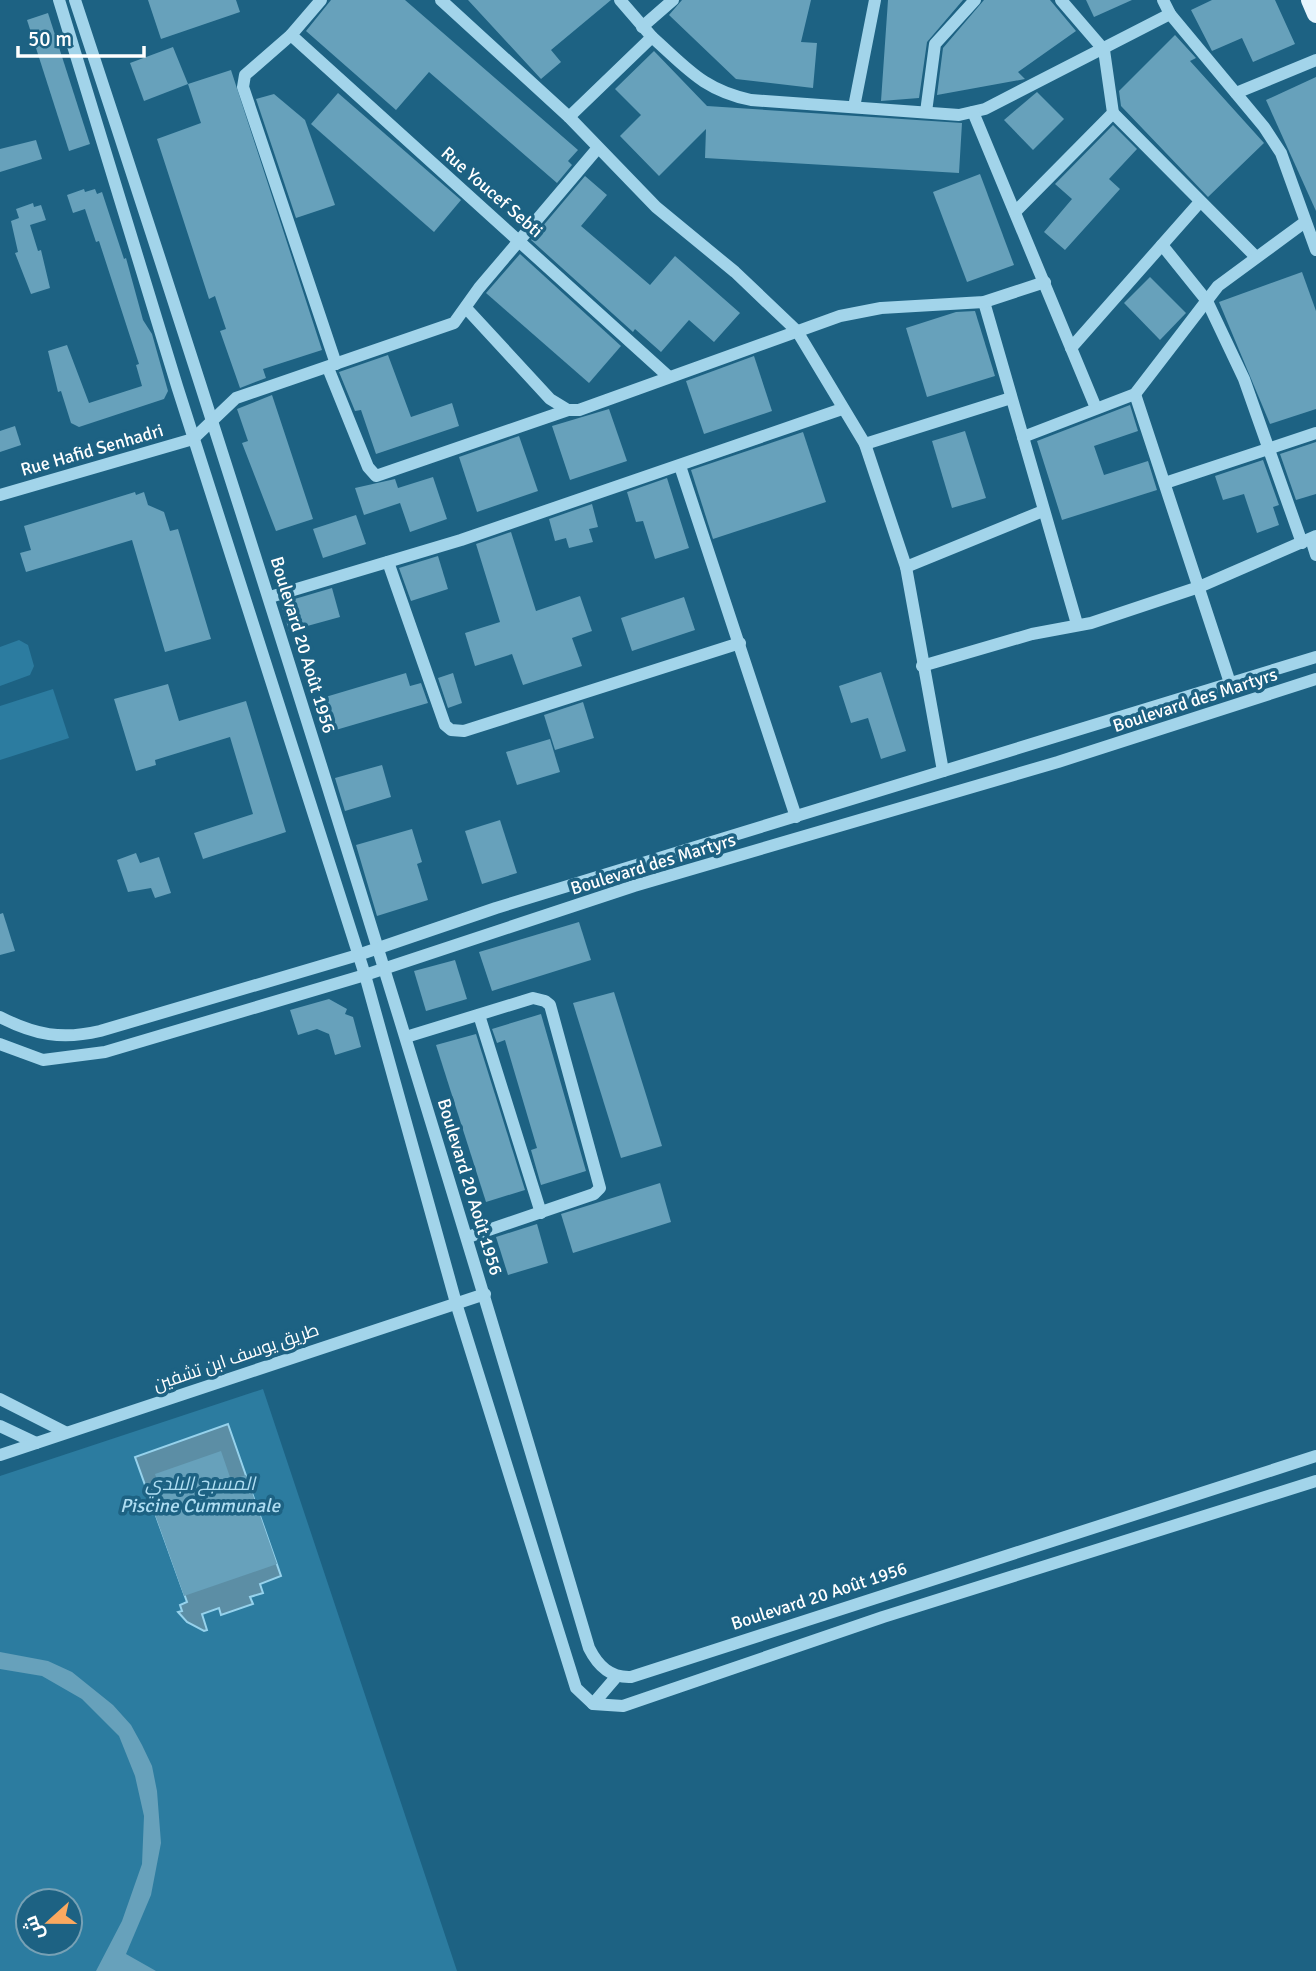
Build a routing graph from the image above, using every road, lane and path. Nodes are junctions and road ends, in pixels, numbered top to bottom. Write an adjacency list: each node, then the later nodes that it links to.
1 (59, 0): 48 (street)
2 (75, 0): 45 (street, Boulevard 20 Août 1956)
3 (321, 0): 15 (street)
4 (441, 0): 23 (street)
5 (620, 0): 14 (street)
6 (673, 0): 14 (street)
7 (875, 0): 19 (street)
8 (975, 0): 21 (street)
9 (1061, 0): 16 (street)
10 (1163, 0): 12 (street)
11 (1310, 0): 13 (main road)
12 (1170, 14): 16 (street); 18 (street)
13 (1316, 14)
14 (647, 32): 19 (street); 23 (street)
15 (291, 35): 28 (street, Rue Youcef Sebti); 38 (street)
16 (1104, 50): 20 (street); 22 (street)
17 (1316, 60): 18 (street)
18 (1236, 93): 27 (street)
19 (854, 107): 21 (street)
20 (973, 111): 21 (street); 26 (street)
21 (926, 112)
22 (1113, 113): 25 (street); 26 (street)
23 (569, 117): 24 (street)
24 (597, 149): 28 (street); 36 (street)
25 (1199, 203): 29 (street); 31 (street)
26 (1015, 212): 32 (street)
27 (1305, 222): 30 (street); 31 (street)
28 (520, 239): 35 (street); 39 (street, Rue Youcef Sebti)
29 (1162, 245): 33 (street); 37 (street)
30 (1316, 250)
31 (1256, 257): 33 (street)
32 (1045, 282): 34 (street); 37 (street)
33 (1207, 300): 40 (street); 50 (street)
34 (984, 302): 36 (street); 41 (street)
35 (466, 308): 38 (street); 44 (street)
36 (797, 331): 39 (street); 43 (street)
37 (1071, 348): 42 (street)
38 (332, 366): 44 (street); 45 (street)
39 (670, 377): 44 (street)
40 (1135, 394): 42 (street); 52 (street)
41 (1011, 398): 47 (street); 49 (street)
42 (1096, 408): 47 (street)
43 (842, 409): 49 (street); 51 (street)
44 (568, 410)
45 (214, 421): 48 (street); 60 (street, Boulevard 20 Août 1956)
46 (1316, 433): 50 (street)
47 (1023, 437): 54 (street)
48 (193, 439): 53 (street, Rue Hafid Senhadri); 70 (street)
49 (864, 444): 58 (street)
50 (1270, 448): 52 (street); 55 (street)
51 (680, 466): 57 (street); 62 (street)
52 (1165, 483): 59 (street)
53 (0, 495)
54 (1043, 512): 58 (street); 61 (street)
55 (1310, 539): 56 (street); 59 (street)
56 (1316, 555)
57 (388, 562): 60 (street); 62 (street)
58 (905, 567): 64 (street)
59 (1199, 587): 61 (street); 66 (street)
60 (270, 597): 69 (street, Boulevard 20 Août 1956)
61 (1077, 624): 64 (street)
62 (740, 643): 68 (street)
63 (1316, 657): 66 (street, Boulevard des Martyrs)
64 (922, 666): 67 (street)
65 (1316, 679): 71 (street, Boulevard des Martyrs)
66 (1230, 683): 67 (street, Boulevard des Martyrs)
67 (943, 771): 68 (street, Boulevard des Martyrs)
68 (796, 817): 69 (street, Boulevard des Martyrs)
69 (380, 948): 70 (street, Boulevard des Martyrs); 71 (street, Boulevard 20 Août 1956)
70 (358, 955): 72 (street); 74 (street, Boulevard des Martyrs)
71 (384, 968): 72 (street, Boulevard des Martyrs); 75 (street, Boulevard 20 Août 1956)
72 (365, 975): 76 (street, Boulevard des Martyrs); 80 (street)
73 (479, 1015): 75 (street); 77 (street); 77 (street)
74 (0, 1017)
75 (406, 1037): 78 (street, Boulevard 20 Août 1956)
76 (0, 1044)
77 (541, 1213): 78 (street)
78 (468, 1237): 79 (street, Boulevard 20 Août 1956)
79 (485, 1294): 80 (street, طريق يوسف ابن تشفين); 88 (street, Boulevard 20 Août 1956)
80 (456, 1303): 83 (street, طريق يوسف ابن تشفين); 89 (street)
81 (0, 1399): 83 (street)
82 (0, 1426): 84 (street)
83 (65, 1432): 84 (street, طريق يوسف ابن تشفين)
84 (36, 1443): 85 (street, طريق يوسف ابن تشفين)
85 (0, 1455)
86 (1316, 1456): 88 (street, Boulevard 20 Août 1956)
87 (1316, 1481): 89 (street)
88 (617, 1676): 89 (street)
89 (593, 1704)

